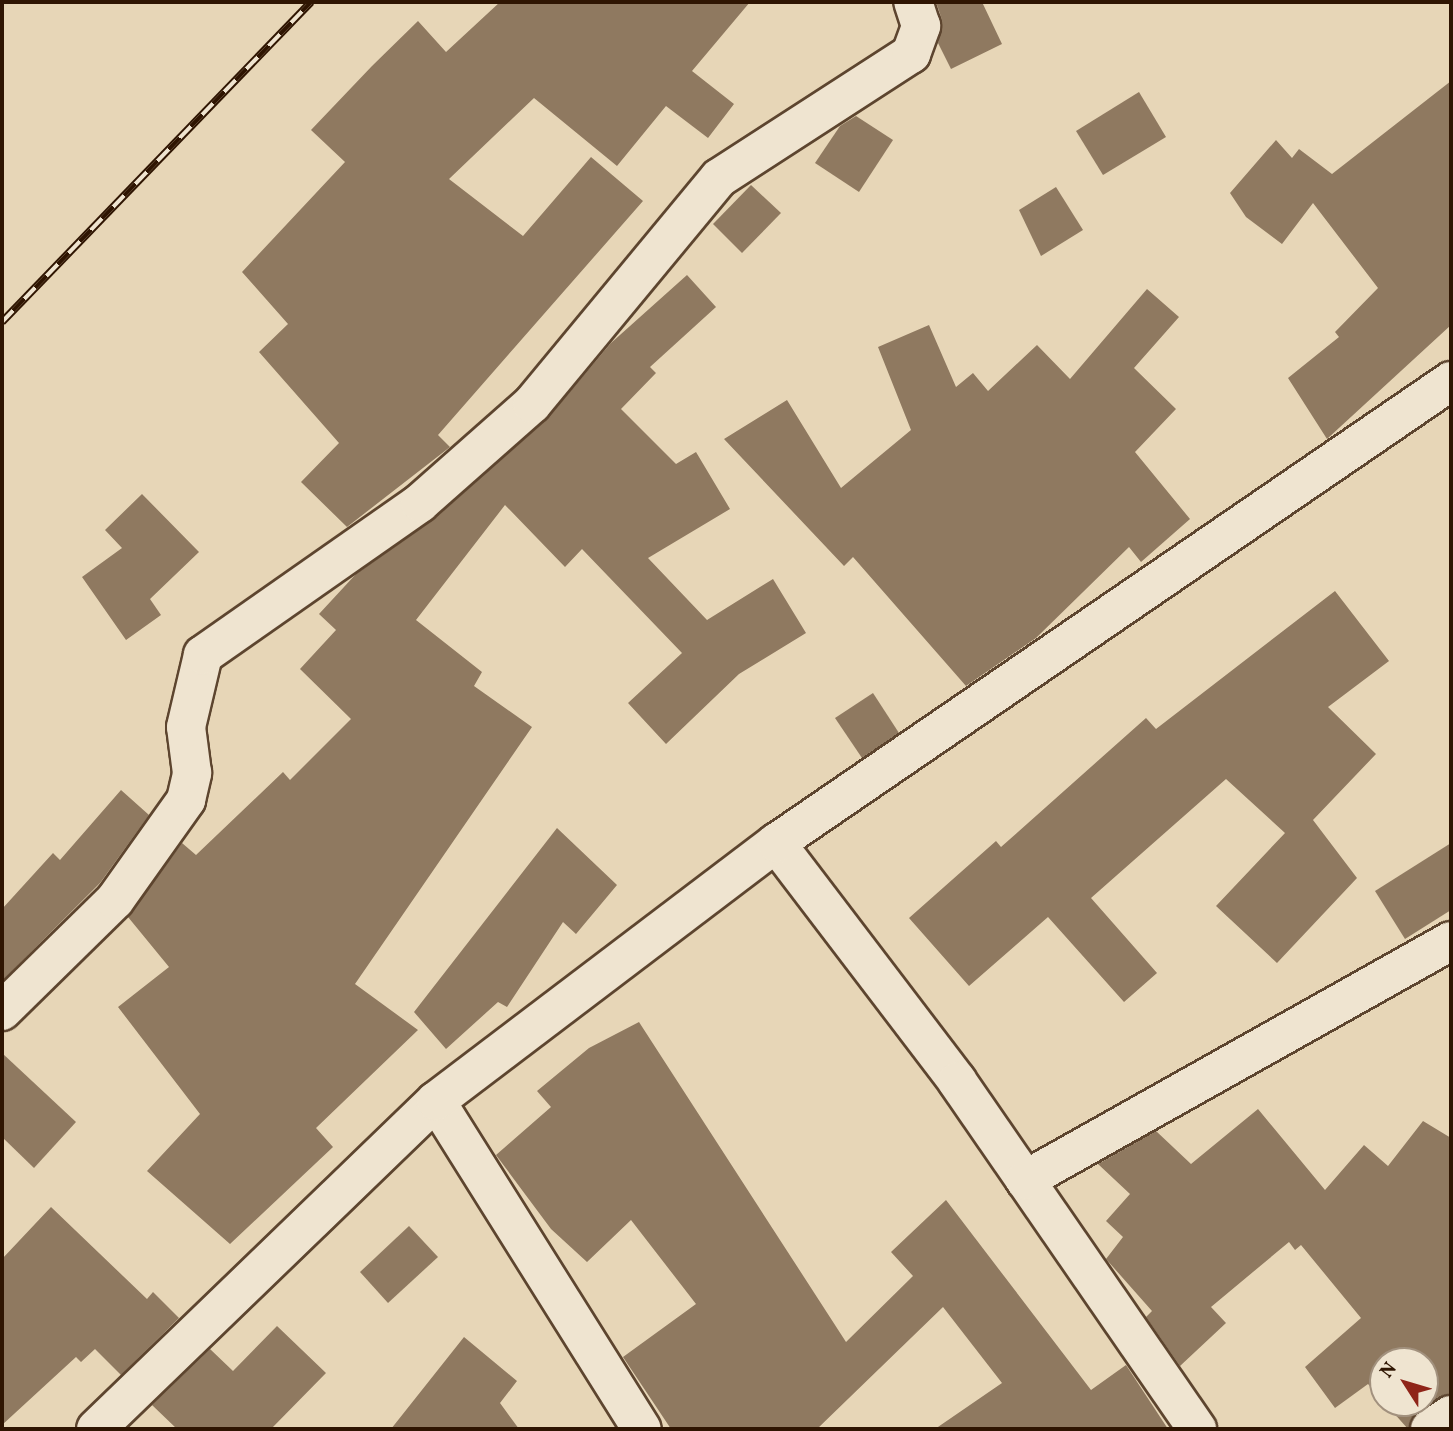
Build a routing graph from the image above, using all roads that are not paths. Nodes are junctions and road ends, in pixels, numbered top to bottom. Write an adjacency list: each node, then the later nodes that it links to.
1 (913, 2): 5 (street)
2 (1451, 382): 3 (street)
3 (776, 843): 6 (street); 7 (street)
4 (1451, 941): 7 (street)
5 (2, 1011)
6 (436, 1101): 9 (street); 10 (street)
7 (1025, 1180): 11 (street)
8 (1451, 1415): 12 (street)
9 (96, 1429)
10 (642, 1429)
11 (1197, 1429)
12 (1430, 1429)

